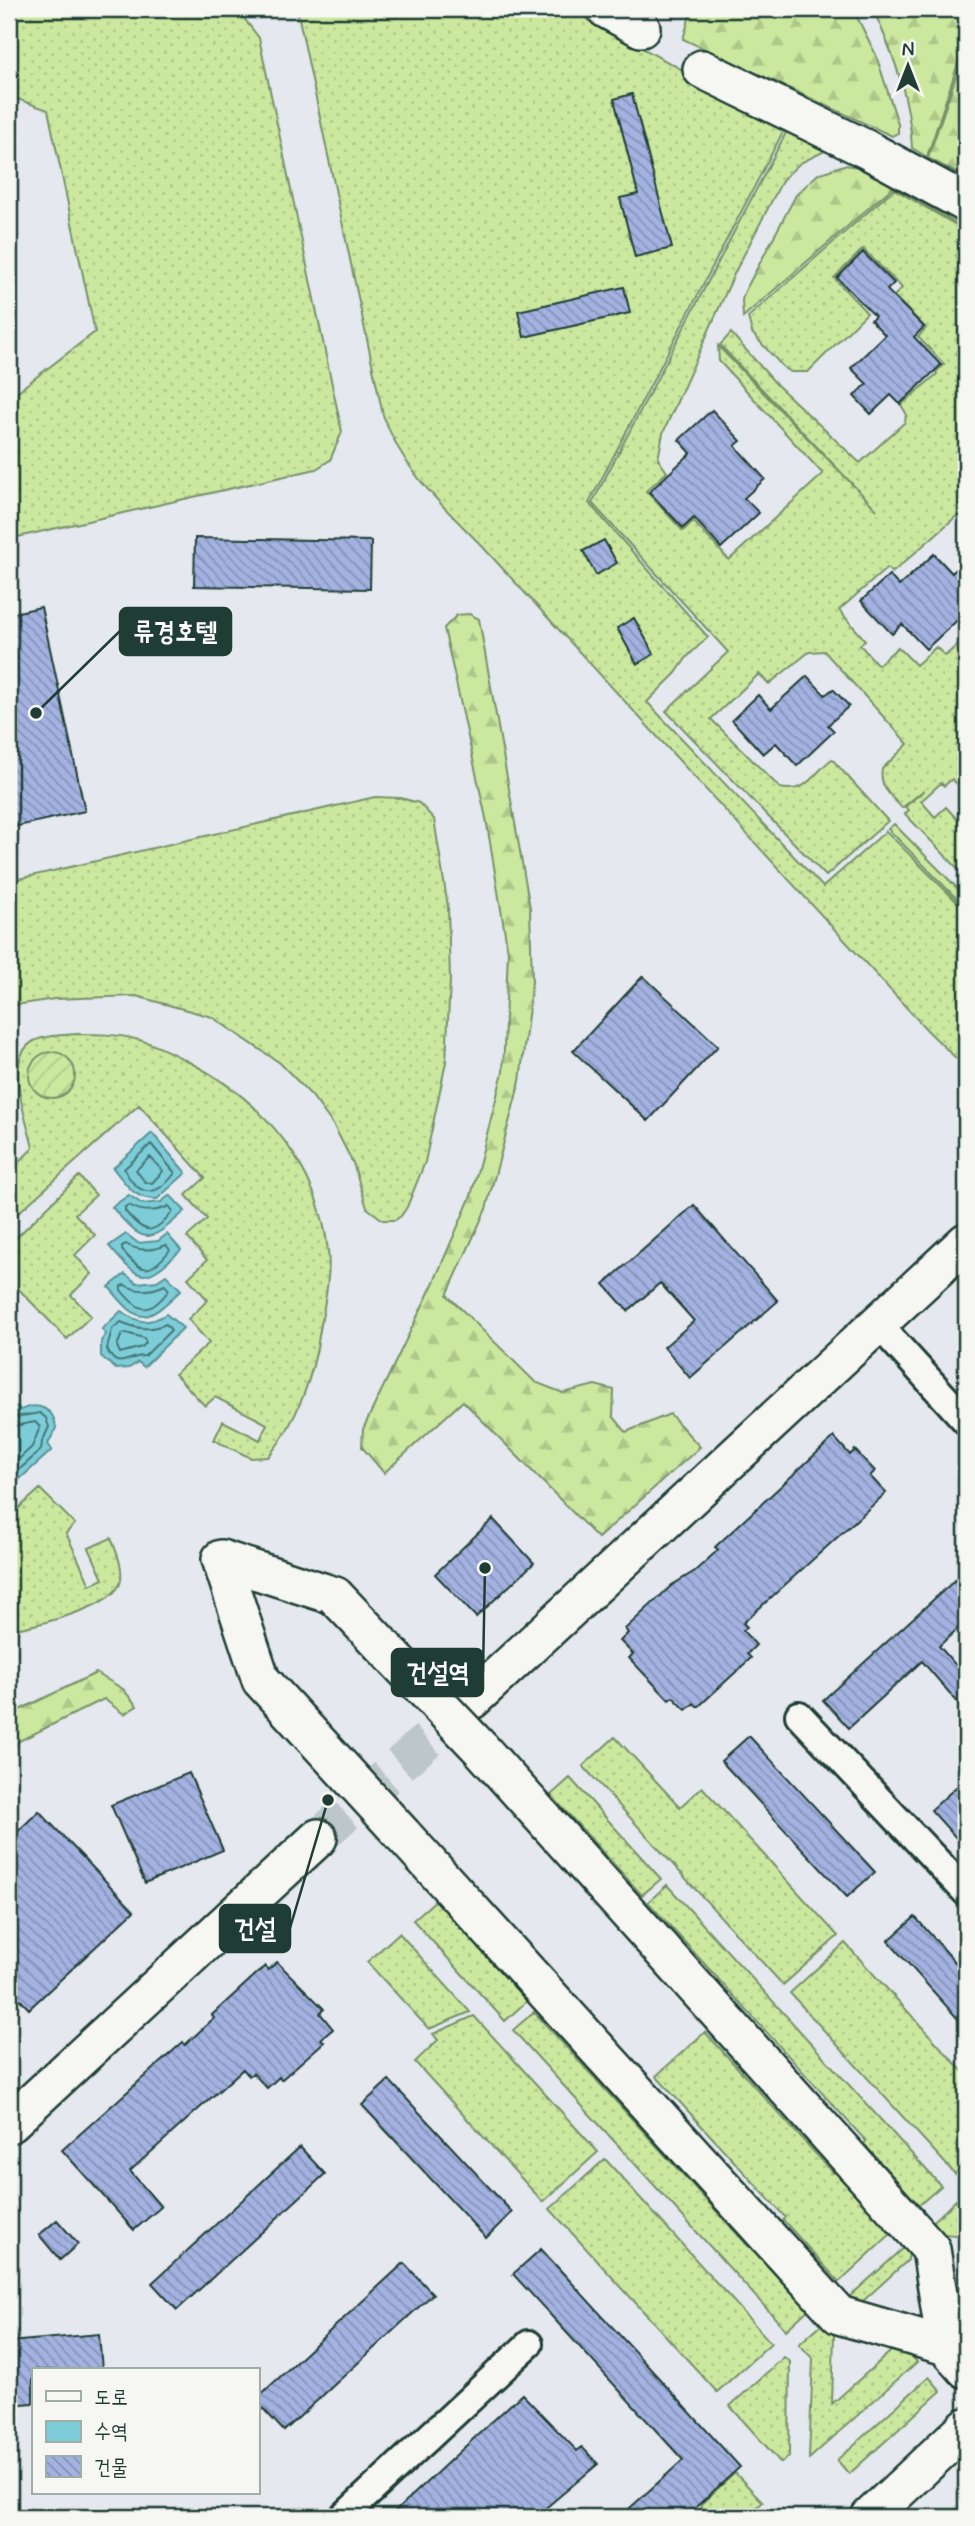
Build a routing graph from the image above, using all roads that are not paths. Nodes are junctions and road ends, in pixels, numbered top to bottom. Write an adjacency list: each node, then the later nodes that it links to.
1 (606, 9): 2 (street)
2 (641, 28)
3 (702, 69): 4 (street)
4 (966, 203)
5 (966, 1242): 6 (street)
6 (878, 1324): 7 (street); 8 (street)
7 (966, 1421)
8 (472, 1700)
9 (799, 1715): 11 (street)
10 (318, 1838): 12 (street)
11 (966, 1892)
12 (9, 2124)
13 (529, 2344): 16 (street)
14 (956, 2357): 14 (street, bridge)
15 (966, 2427): 17 (street)
16 (343, 2517)
17 (870, 2517)

